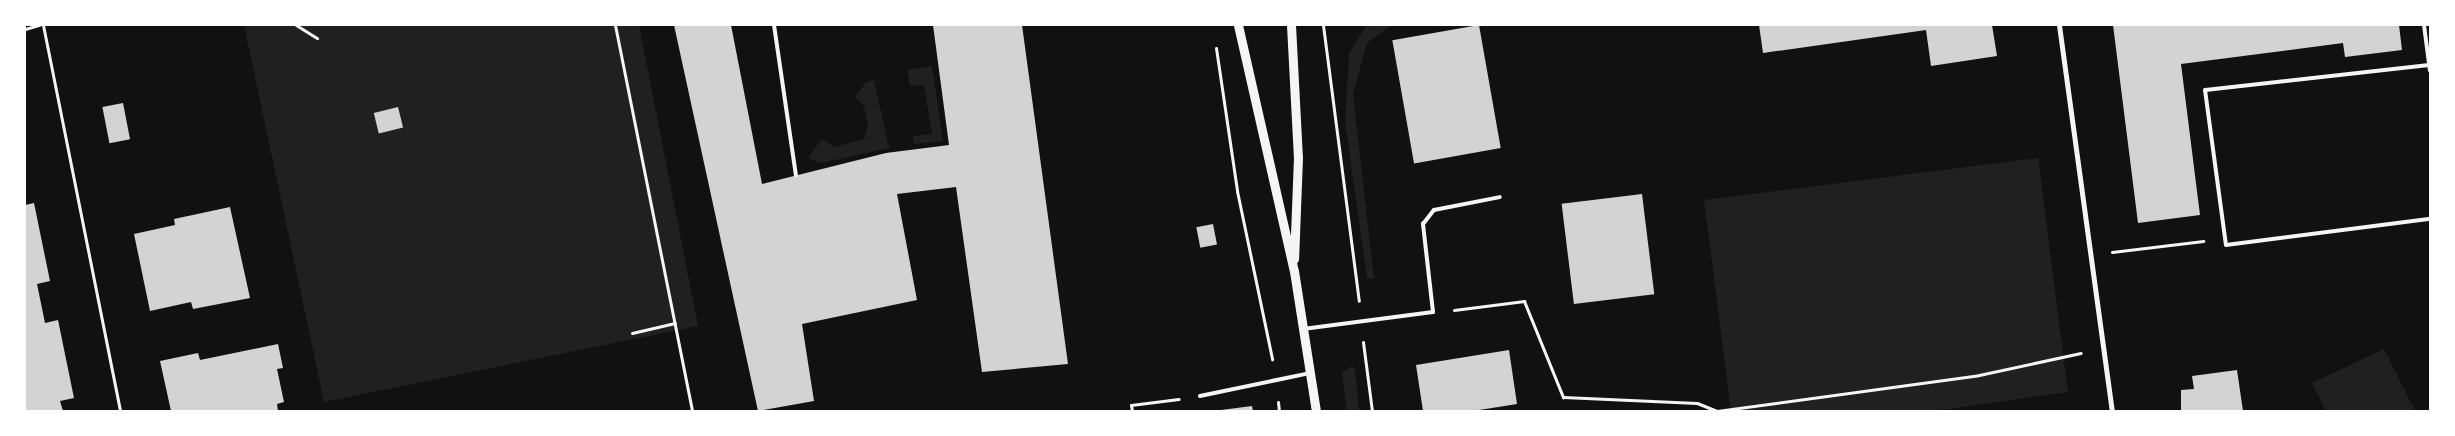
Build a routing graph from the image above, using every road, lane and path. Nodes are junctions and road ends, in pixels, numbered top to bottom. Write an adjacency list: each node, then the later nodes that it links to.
1 (39, 25): 11 (path)
2 (43, 25): 31 (path)
3 (296, 25): 12 (path)
4 (615, 25): 24 (path)
5 (774, 25): 16 (lane)
6 (1238, 25): 21 (street)
7 (1291, 25): 21 (street)
8 (1323, 25): 23 (path)
9 (2059, 25): 20 (street)
10 (2424, 25): 14 (lane)
11 (25, 29)
12 (317, 38)
13 (1216, 44): 29 (path)
14 (2429, 65): 15 (lane); 19 (lane)
15 (2430, 71)
16 (796, 175)
17 (1500, 197): 22 (lane)
18 (2430, 218): 19 (lane)
19 (2226, 238): 20 (path)
20 (2092, 254): 27 (street)
21 (1294, 271): 25 (street)
22 (1433, 312): 23 (lane); 27 (path)
23 (1361, 321): 25 (lane); 36 (path)
24 (675, 323): 26 (path); 32 (path)
25 (1303, 329): 28 (street)
26 (632, 333)
27 (2103, 348): 37 (street)
28 (1310, 373): 29 (lane); 35 (street)
29 (1275, 380): 30 (lane); 34 (path)
30 (1200, 396): 33 (path)
31 (120, 411)
32 (692, 411)
33 (1132, 411)
34 (1279, 411)
35 (1316, 411)
36 (1372, 411)
37 (2112, 411)

